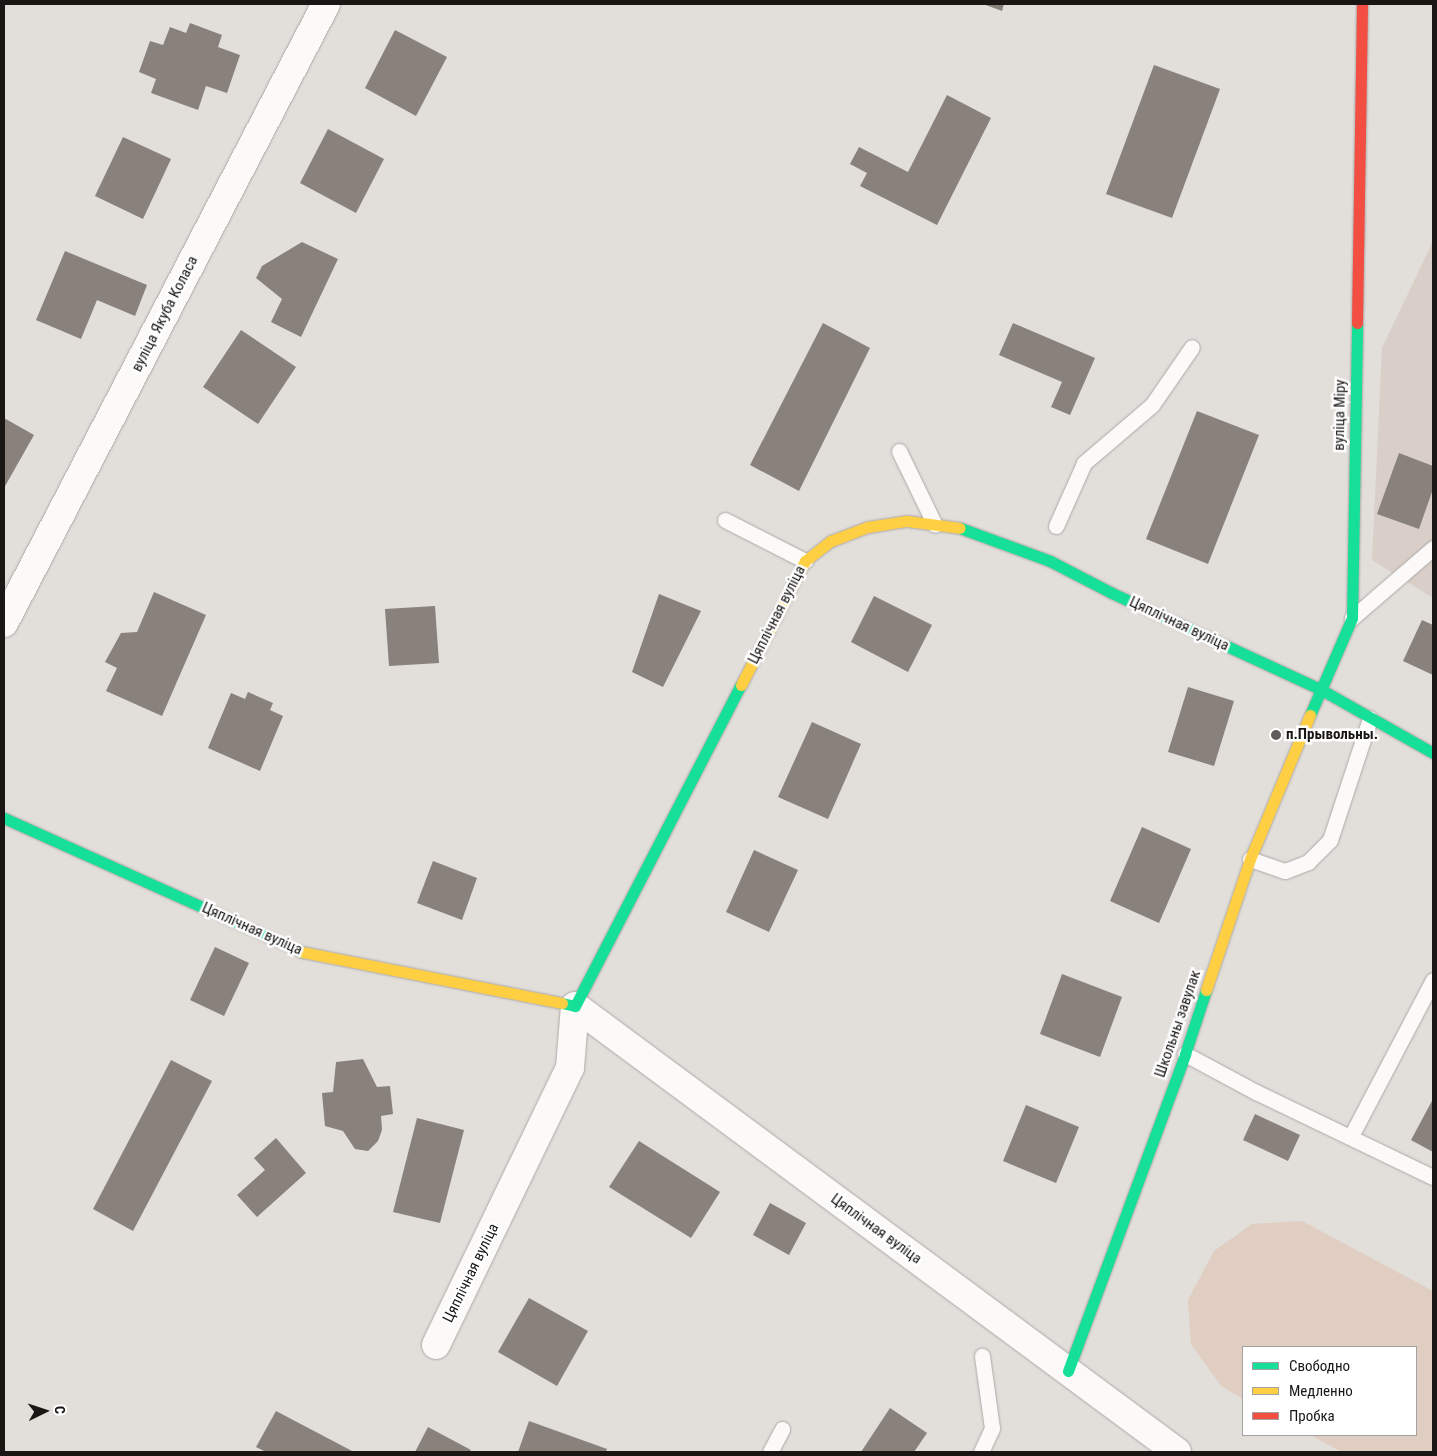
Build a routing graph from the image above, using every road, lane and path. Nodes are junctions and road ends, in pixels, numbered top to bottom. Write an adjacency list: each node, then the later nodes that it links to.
1 (326, 4): 11 (street, вуліца Якуба Коласа)
2 (1362, 4): 10 (street, вуліца Міру)
3 (1192, 347): 7 (lane)
4 (899, 451): 6 (lane)
5 (725, 520): 9 (lane)
6 (935, 525): 9 (street, Цяплічная вуліца); 12 (street, Цяплічная вуліца)
7 (1056, 526)
8 (1433, 548): 10 (lane)
9 (805, 561): 18 (street, Цяплічная вуліца)
10 (1352, 618): 12 (street, вуліца Міру)
11 (4, 623)
12 (1320, 690): 13 (street); 16 (street, Школьны завулак)
13 (1370, 718): 14 (street); 16 (lane)
14 (1433, 753)
15 (4, 818): 18 (street, Цяплічная вуліца)
16 (1250, 859): 19 (street, Школьны завулак)
17 (1433, 980): 20 (lane)
18 (574, 1006): 22 (street, Цяплічная вуліца); 24 (street, Цяплічная вуліца)
19 (1185, 1054): 20 (lane); 24 (street, Школьны завулак)
20 (1351, 1136): 21 (lane)
21 (1433, 1177)
22 (436, 1345)
23 (982, 1356): 27 (lane)
24 (1068, 1370): 28 (street, Цяплічная вуліца)
25 (782, 1429): 26 (lane)
26 (770, 1452)
27 (981, 1452)
28 (1177, 1452)

